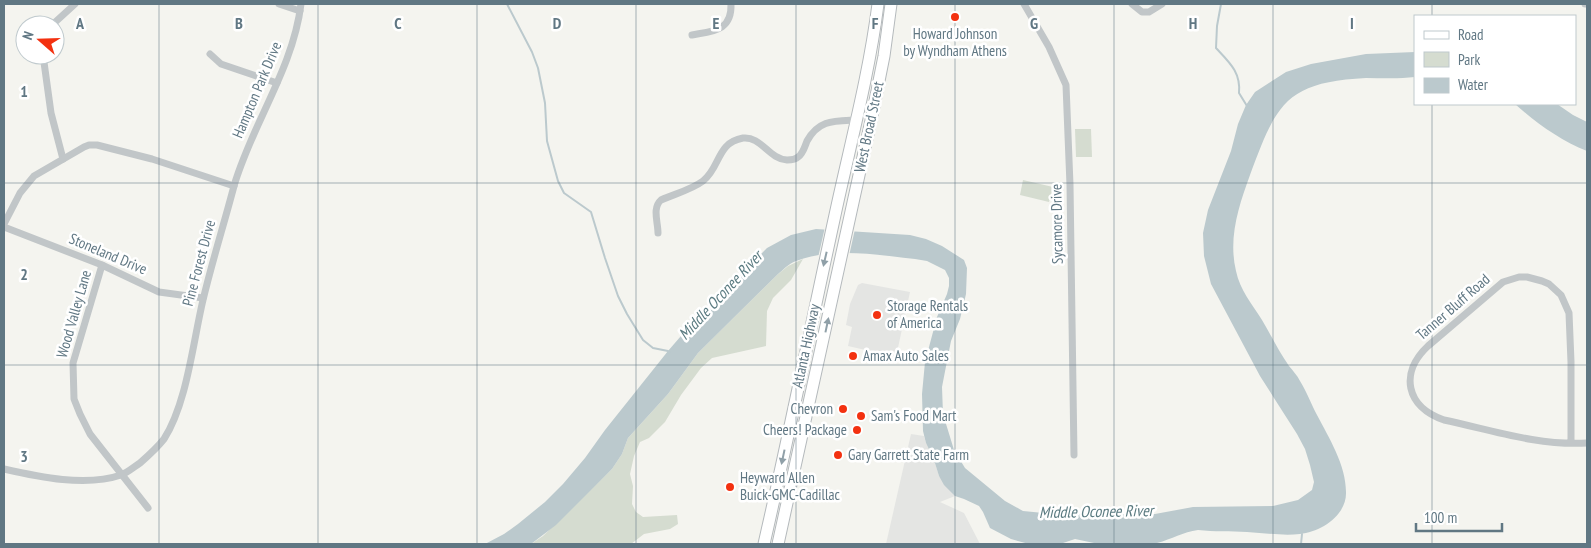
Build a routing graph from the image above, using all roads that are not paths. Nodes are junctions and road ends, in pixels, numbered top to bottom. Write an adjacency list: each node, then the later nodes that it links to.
1 (75, 4): 10 (street)
2 (279, 4): 9 (street)
3 (731, 4): 11 (street)
4 (878, 4): 14 (main road, West Broad Street)
5 (891, 4): 15 (main road, West Broad Street)
6 (1024, 4): 28 (street, Sycamore Drive)
7 (1132, 4): 8 (street)
8 (1162, 4)
9 (301, 7): 16 (street, Hampton Park Drive)
10 (63, 15)
11 (692, 35)
12 (210, 54): 16 (street)
13 (44, 65): 18 (street)
14 (868, 66): 15 (main road); 17 (main road, West Broad Street)
15 (882, 69): 23 (main road, West Broad Street)
16 (277, 83): 19 (street, Hampton Park Drive)
17 (857, 120): 21 (street); 22 (main road, West Broad Street)
18 (63, 159): 19 (street); 20 (street)
19 (234, 186): 25 (street, Pine Forest Drive)
20 (4, 226): 24 (street, Stoneland Drive)
21 (658, 233)
22 (830, 236): 32 (main road, Atlanta Highway, one-way to 32)
23 (843, 250): 33 (main road, Atlanta Highway, one-way to 23)
24 (102, 266): 25 (street, Stoneland Drive); 30 (street, Wood Valley Lane)
25 (203, 298): 30 (street, Pine Forest Drive)
26 (1587, 442): 27 (street, Tanner Bluff Road)
27 (1571, 443): 27 (street, Tanner Bluff Road)
28 (1074, 455)
29 (4, 469): 30 (street, Pine Forest Drive)
30 (122, 475): 31 (street, Wood Valley Lane)
31 (148, 508)
32 (764, 544)
33 (778, 544)

